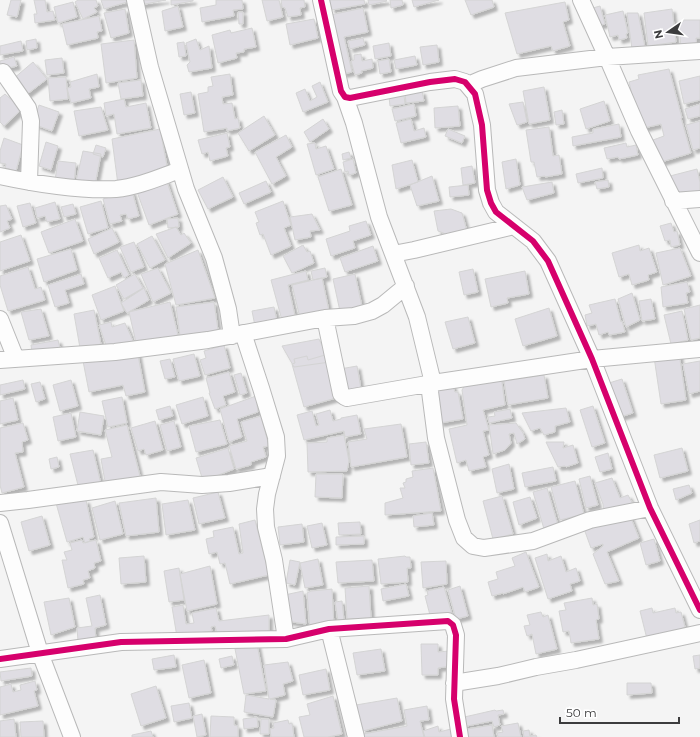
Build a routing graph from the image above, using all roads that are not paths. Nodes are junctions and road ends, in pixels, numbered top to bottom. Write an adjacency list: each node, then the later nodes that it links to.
1 (135, 0): 9 (street)
2 (322, 0): 8 (street)
3 (581, 0): 5 (street)
4 (700, 51): 5 (street)
5 (607, 57): 7 (street); 13 (street)
6 (3, 72): 11 (street)
7 (468, 85): 8 (street); 14 (street)
8 (345, 97): 16 (street)
9 (180, 170): 11 (street); 20 (street)
10 (0, 176): 11 (street)
11 (29, 182)
12 (700, 199): 13 (street)
13 (673, 202): 15 (street)
14 (514, 226): 16 (street); 23 (street)
15 (700, 253)
16 (393, 254): 17 (street)
17 (406, 286): 18 (street); 25 (street)
18 (325, 318): 20 (street); 25 (street)
19 (0, 319): 22 (street)
20 (237, 334): 22 (street); 26 (street)
21 (700, 349): 23 (street)
22 (16, 359): 24 (street)
23 (592, 359): 25 (street); 28 (street)
24 (0, 360)
25 (431, 383): 28 (street)
26 (272, 476): 27 (street); 33 (street)
27 (0, 503)
28 (650, 508): 30 (street)
29 (0, 524): 34 (street)
30 (700, 610)
31 (329, 629): 33 (street); 36 (street); 38 (street)
32 (700, 633): 36 (street)
33 (286, 639): 34 (street)
34 (40, 653): 35 (street); 37 (street)
35 (0, 659)
36 (454, 683): 39 (street)
37 (72, 737)
38 (356, 737)
39 (460, 737)

